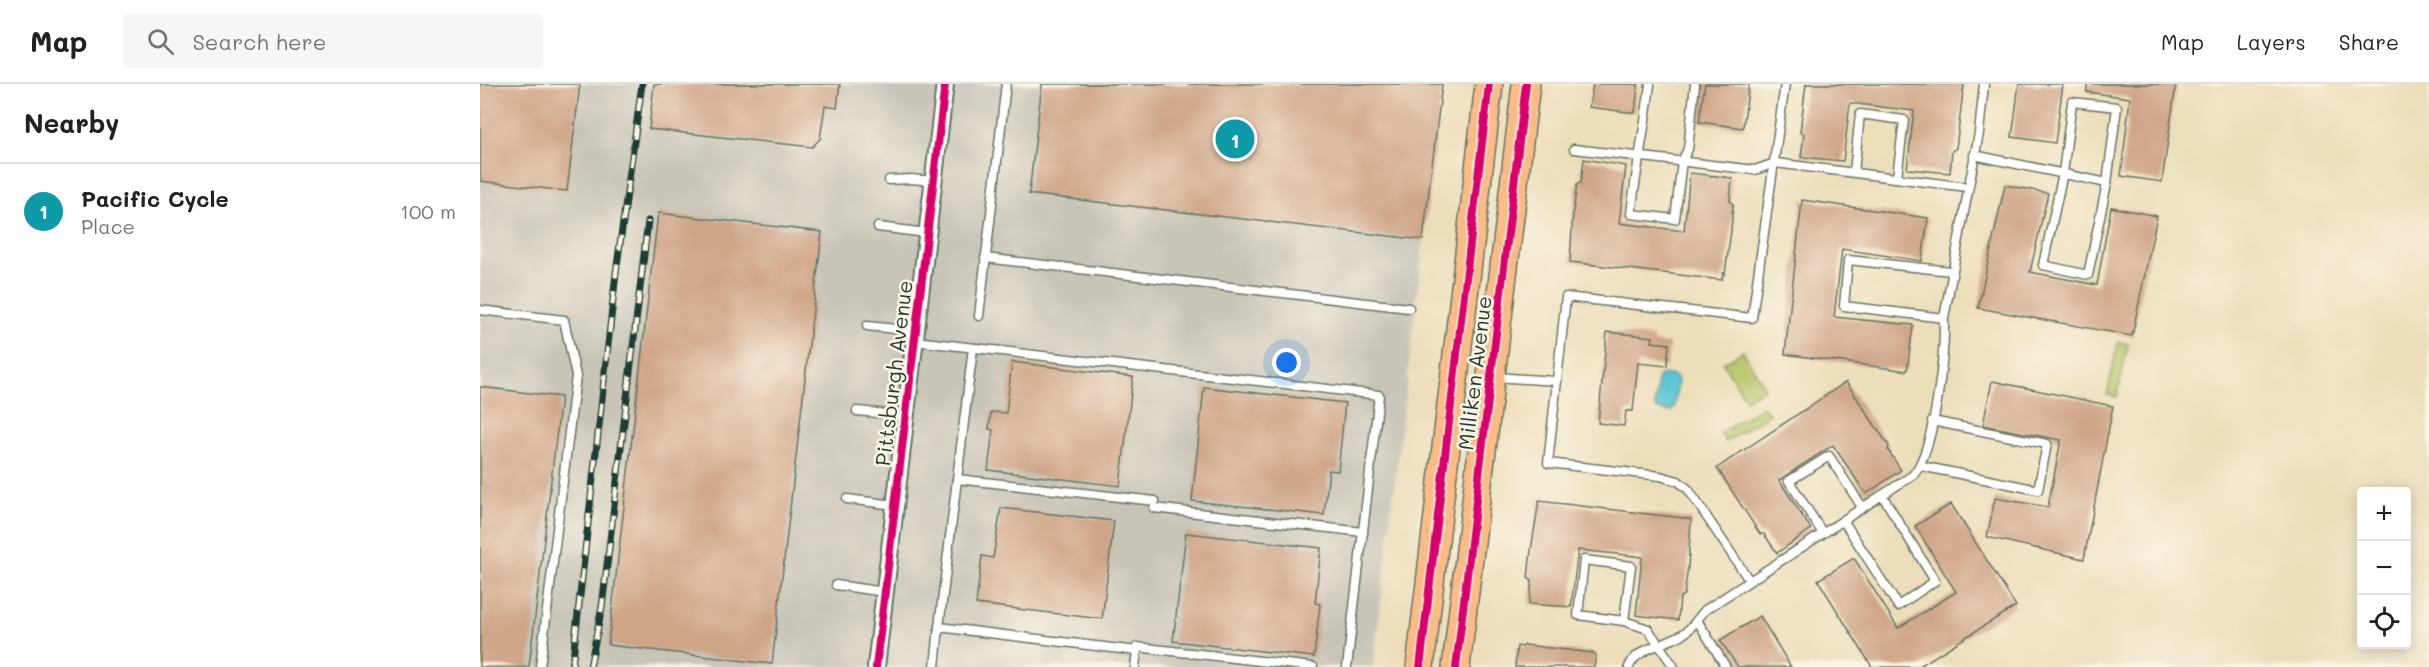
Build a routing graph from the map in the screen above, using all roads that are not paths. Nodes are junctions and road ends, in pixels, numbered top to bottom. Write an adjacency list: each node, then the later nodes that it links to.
1 (945, 84): 18 (street, Pittsburgh Avenue)
2 (1006, 84): 23 (lane)
3 (1489, 84): 60 (main road, Milliken Avenue)
4 (1526, 84): 32 (main road, Milliken Avenue)
5 (1650, 84): 11 (lane)
6 (1695, 84): 12 (lane)
7 (1785, 84): 13 (lane)
8 (1984, 84): 10 (lane)
9 (1574, 149): 11 (lane)
10 (1974, 155): 15 (lane); 20 (lane)
11 (1638, 156): 12 (lane); 12 (lane)
12 (1682, 161): 13 (lane)
13 (1775, 163): 14 (lane); 33 (lane)
14 (1854, 172): 16 (lane); 16 (lane)
15 (2063, 172): 19 (lane); 19 (lane); 19 (lane)
16 (1897, 177): 20 (lane)
17 (889, 180): 18 (lane)
18 (933, 182): 22 (street, Pittsburgh Avenue)
19 (2107, 183)
20 (1967, 187): 24 (lane)
21 (878, 227): 22 (lane)
22 (927, 233): 30 (street, Pittsburgh Avenue)
23 (985, 258): 25 (lane); 27 (lane)
24 (1951, 271): 28 (lane); 28 (lane)
25 (1410, 308)
26 (480, 310): 54 (lane)
27 (979, 316)
28 (1944, 318): 36 (lane)
29 (867, 326): 30 (lane)
30 (915, 336): 31 (lane); 35 (street, Pittsburgh Avenue)
31 (973, 348): 38 (lane); 44 (lane)
32 (1492, 376): 33 (lane); 61 (main road, Milliken Avenue)
33 (1557, 381): 46 (lane)
34 (857, 411): 35 (lane)
35 (906, 417): 41 (street, Pittsburgh Avenue)
36 (1932, 421): 37 (lane); 37 (lane)
37 (1921, 466): 39 (lane)
38 (957, 479): 44 (lane); 51 (lane)
39 (1882, 495): 42 (lane); 43 (lane)
40 (847, 499): 41 (lane)
41 (895, 505): 48 (street, Pittsburgh Avenue)
42 (1862, 507): 43 (lane); 45 (lane)
43 (1843, 520): 45 (lane)
44 (1363, 532): 59 (lane)
45 (1822, 532): 46 (lane)
46 (1749, 580): 49 (lane)
47 (836, 585): 48 (lane)
48 (885, 592): 55 (street, Pittsburgh Avenue)
49 (1697, 620): 52 (lane); 64 (lane)
50 (1624, 621): 50 (lane); 52 (lane)
51 (939, 627): 56 (lane); 57 (lane)
52 (1661, 646): 62 (lane); 63 (lane)
53 (1137, 647): 58 (lane)
54 (540, 667)
55 (876, 667)
56 (935, 667)
57 (1135, 667)
58 (1313, 667)
59 (1347, 667)
60 (1420, 667)
61 (1456, 667)
62 (1629, 667)
63 (1674, 667)
64 (1726, 667)

